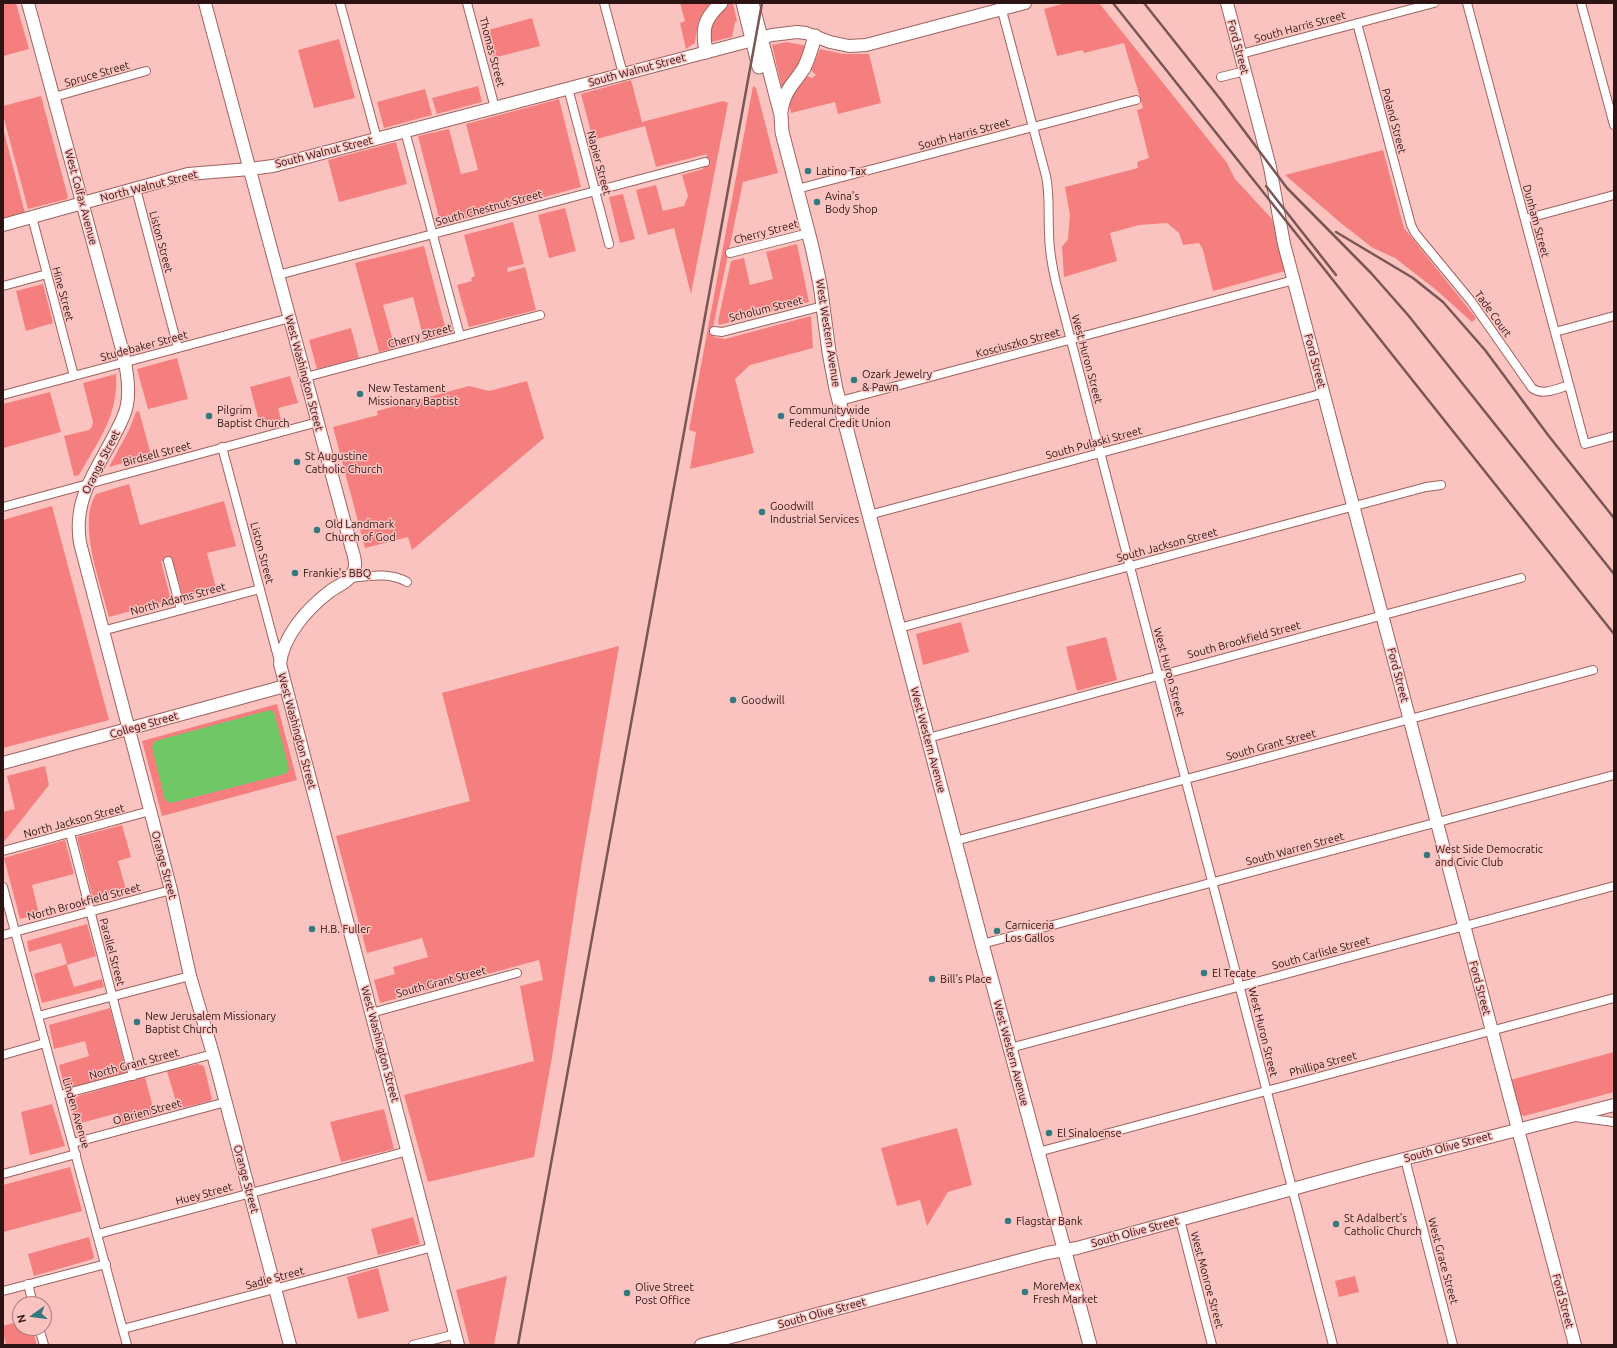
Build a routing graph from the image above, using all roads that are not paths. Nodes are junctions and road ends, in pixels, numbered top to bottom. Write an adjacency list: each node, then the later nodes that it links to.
1 (28, 3): 25 (street, West Colfax Avenue)
2 (205, 3): 35 (street, West Washington Street)
3 (340, 3): 33 (street)
4 (467, 3): 27 (street, Thomas Street)
5 (604, 3): 22 (street)
6 (720, 3): 18 (main road)
7 (743, 3): 17 (main road, West Western Avenue)
8 (752, 3): 17 (main road, West Western Avenue)
9 (1025, 3): 14 (street, South Walnut Street)
10 (1226, 3): 19 (street, Ford Street)
11 (1434, 3): 15 (street, South Harris Street)
12 (1467, 3): 42 (street, Dunham Street)
13 (1582, 3): 29 (street)
14 (1001, 6): 16 (street, South Walnut Street); 30 (street, West Huron Street)
15 (1357, 23): 19 (street, South Harris Street); 44 (street, Poland Street)
16 (815, 36): 17 (street, South Walnut Street); 28 (main road)
17 (757, 38): 18 (street, South Walnut Street); 28 (main road, West Western Avenue); 32 (main road, West Western Avenue)
18 (706, 52): 22 (street, South Walnut Street)
19 (1241, 54): 20 (street, Ford Street)
20 (1245, 71): 23 (street); 51 (street, Ford Street)
21 (146, 72): 25 (street, Spruce Street)
22 (623, 74): 24 (street, South Walnut Street)
23 (1221, 77)
24 (568, 88): 27 (street, South Walnut Street); 38 (street, Napier Street)
25 (54, 97): 40 (street, West Colfax Avenue)
26 (1136, 100): 30 (street, South Harris Street)
27 (495, 108): 31 (street, South Walnut Street)
28 (781, 115): 32 (main road, West Western Avenue)
29 (1614, 125)
30 (1034, 127): 37 (street, South Harris Street); 60 (street, West Huron Street)
31 (405, 131): 33 (street, South Walnut Street); 46 (street)
32 (782, 132): 37 (main road, West Western Avenue)
33 (376, 139): 35 (street, South Walnut Street)
34 (705, 162): 38 (street, South Chestnut Street)
35 (250, 170): 36 (street, North Walnut Street); 50 (street, West Washington Street)
36 (136, 189): 40 (street, North Walnut Street); 61 (street, Liston Street)
37 (797, 189): 45 (main road, West Western Avenue)
38 (596, 192): 46 (street, South Chestnut Street); 47 (street, Napier Street)
39 (1614, 195): 42 (street)
40 (82, 203): 41 (street, North Walnut Street); 62 (street, West Colfax Avenue)
41 (32, 217): 43 (street, North Walnut Street); 49 (street, Hine Street)
42 (1525, 219): 58 (street, Dunham Street)
43 (3, 225)
44 (1411, 225): 65 (street, Tade Court)
45 (808, 233): 48 (street, Cherry Street); 53 (main road, West Western Avenue)
46 (432, 235): 50 (street, South Chestnut Street); 59 (street)
47 (609, 244)
48 (730, 254)
49 (47, 274): 52 (street); 63 (street, Hine Street)
50 (278, 275): 56 (street, West Washington Street)
51 (1294, 280): 60 (street, Kosciuszko Street); 67 (street, Ford Street)
52 (3, 286)
53 (823, 306): 57 (street, Scholum Street); 69 (main road, West Western Avenue)
54 (540, 315): 59 (street, Cherry Street)
55 (1614, 316): 58 (street)
56 (290, 318): 61 (street, Studebaker Street); 64 (street, West Washington Street)
57 (714, 331)
58 (1554, 332): 65 (street, Dunham Street)
59 (460, 336): 64 (street, Cherry Street)
60 (1071, 340): 69 (street, Kosciuszko Street); 73 (street, West Huron Street)
61 (178, 348): 62 (street, Studebaker Street)
62 (125, 362): 63 (street, Studebaker Street); 66 (street, West Colfax Avenue)
63 (74, 376): 68 (street, Studebaker Street)
64 (306, 378): 70 (street, West Washington Street)
65 (1569, 385): 71 (street, Dunham Street)
66 (128, 392): 74 (street, Orange Street)
67 (1324, 393): 73 (street, South Pulaski Street); 77 (street, Ford Street)
68 (3, 395)
69 (840, 401): 78 (main road, West Western Avenue)
70 (318, 422): 72 (street, Birdsell Street); 81 (street, West Washington Street)
71 (1614, 436)
72 (222, 447): 74 (street, Birdsell Street); 84 (street, Liston Street)
73 (1100, 453): 78 (street, South Pulaski Street); 80 (street, West Huron Street)
74 (88, 484): 76 (street, Birdsell Street); 88 (street, Orange Street)
75 (1441, 485): 77 (street, South Jackson Street)
76 (3, 507)
77 (1353, 507): 80 (street, South Jackson Street); 86 (street, Ford Street)
78 (869, 515): 87 (main road, West Western Avenue)
79 (168, 561): 85 (street)
80 (1130, 566): 87 (street, South Jackson Street); 91 (street, West Huron Street)
81 (350, 578): 83 (street); 89 (street, West Washington Street)
82 (1520, 578): 86 (street, South Brookfield Street)
83 (407, 582)
84 (260, 589): 85 (street, North Adams Street); 89 (street, Liston Street)
85 (181, 610): 88 (street, North Adams Street)
86 (1382, 615): 91 (street, South Brookfield Street); 93 (street, Ford Street)
87 (899, 628): 95 (main road, West Western Avenue)
88 (102, 631): 94 (street, Orange Street)
89 (280, 664): 92 (street, West Washington Street)
90 (1593, 670): 93 (street, South Grant Street)
91 (1158, 675): 95 (street, South Brookfield Street); 98 (street, West Huron Street)
92 (286, 686): 94 (street, College Street); 118 (street, West Washington Street)
93 (1410, 719): 98 (street, South Grant Street); 100 (street, Ford Street)
94 (128, 729): 96 (street, College Street); 99 (street, Orange Street)
95 (928, 738): 102 (main road, West Western Avenue)
96 (3, 763)
97 (1614, 775): 100 (street, South Warren Street)
98 (1186, 779): 102 (street, South Grant Street); 104 (street, West Huron Street)
99 (150, 811): 101 (street, North Jackson Street); 107 (street, Orange Street)
100 (1438, 822): 104 (street, South Warren Street); 109 (street, Ford Street)
101 (70, 833): 103 (street, North Jackson Street); 108 (street, Parallel Street)
102 (955, 841): 112 (main road, West Western Avenue)
103 (3, 851)
104 (1213, 883): 112 (street, South Warren Street); 115 (street, West Huron Street)
105 (1614, 886): 109 (street, South Carlisle Street)
106 (3, 887): 110 (street, Linden Avenue)
107 (171, 890): 108 (street, North Brookfield Street); 114 (street, Orange Street)
108 (91, 912): 110 (street, North Brookfield Street); 116 (street, Parallel Street)
109 (1464, 926): 115 (street, South Carlisle Street); 120 (street, Ford Street)
110 (15, 932): 111 (street, North Brookfield Street); 119 (street, Linden Avenue)
111 (3, 935)
112 (982, 944): 122 (main road, West Western Avenue)
113 (517, 973): 118 (street, South Grant Street)
114 (190, 976): 116 (street); 123 (street, Orange Street)
115 (1240, 986): 122 (street, South Carlisle Street); 126 (street, West Huron Street)
116 (113, 997): 119 (street); 125 (street, Parallel Street)
117 (1614, 998): 120 (street, Phillipa Street)
118 (371, 1013): 134 (street, West Washington Street)
119 (38, 1016): 121 (street, Linden Avenue)
120 (1492, 1031): 126 (street, Phillipa Street); 132 (street, Ford Street)
121 (45, 1043): 124 (street); 127 (street, Linden Avenue)
122 (1010, 1048): 135 (main road, West Western Avenue)
123 (213, 1054): 125 (street, North Grant Street); 128 (street, Orange Street)
124 (3, 1055)
125 (133, 1076): 127 (street, North Grant Street)
126 (1266, 1090): 135 (street, Phillipa Street); 139 (street, West Huron Street)
127 (60, 1095): 133 (street, Linden Avenue)
128 (226, 1102): 133 (street, O Brien Street); 140 (street, Orange Street)
129 (1614, 1105): 130 (street, South Olive Street)
130 (1569, 1116): 131 (street, South Olive Street); 132 (street, South Olive Street)
131 (1614, 1122)
132 (1518, 1128): 137 (street, South Olive Street); 160 (street, Ford Street)
133 (73, 1143): 136 (street, Linden Avenue)
134 (408, 1151): 140 (street, Huey Street); 143 (street, West Washington Street)
135 (1038, 1152): 144 (main road, West Western Avenue)
136 (76, 1154): 138 (street); 142 (street, Linden Avenue)
137 (1405, 1159): 139 (street, South Olive Street); 159 (street, West Grace Street)
138 (3, 1174)
139 (1292, 1189): 141 (street, South Olive Street); 158 (street, West Huron Street)
140 (250, 1193): 142 (street, Huey Street); 147 (street, Orange Street)
141 (1180, 1220): 144 (street, South Olive Street); 157 (street, West Monroe Street)
142 (98, 1234): 145 (street, Linden Avenue)
143 (433, 1247): 147 (street, Sadie Street); 151 (street, West Washington Street)
144 (1064, 1250): 155 (street, South Olive Street); 156 (main road, West Western Avenue)
145 (106, 1264): 146 (street); 150 (street, Linden Avenue)
146 (28, 1284): 148 (street); 149 (street)
147 (276, 1290): 150 (street, Sadie Street); 153 (street, Orange Street)
148 (3, 1291)
149 (31, 1296)
150 (123, 1329): 152 (street, Linden Avenue)
151 (457, 1339): 154 (street)
152 (127, 1345)
153 (290, 1345)
154 (413, 1345)
155 (701, 1345)
156 (1090, 1345)
157 (1212, 1345)
158 (1333, 1345)
159 (1454, 1345)
160 (1575, 1345)

